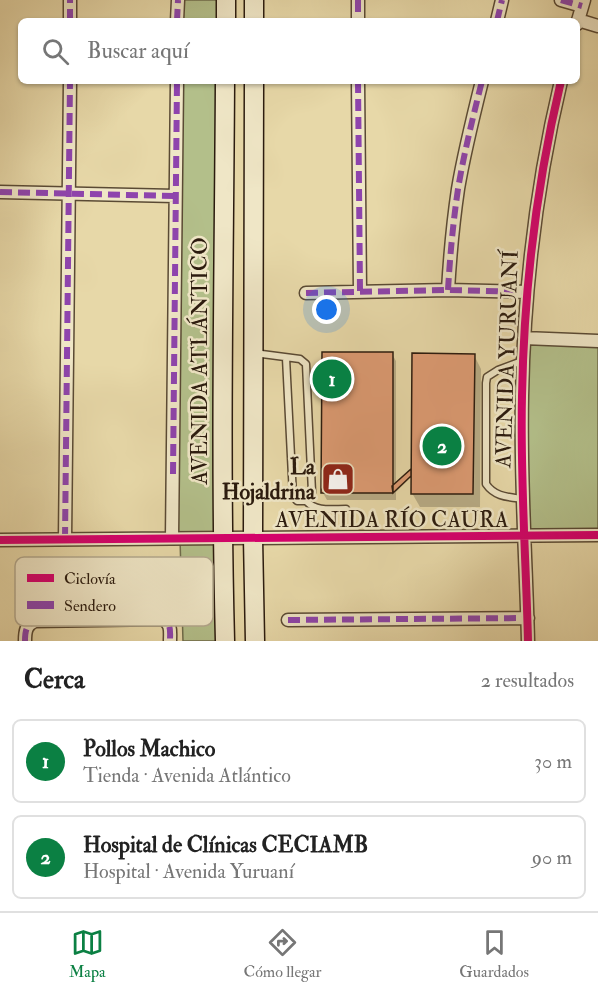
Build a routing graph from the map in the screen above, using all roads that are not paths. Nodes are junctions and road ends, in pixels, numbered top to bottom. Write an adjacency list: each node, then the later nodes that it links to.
1 (70, 0): 9 (street)
2 (178, 0): 10 (street)
3 (226, 0): 11 (main road)
4 (254, 0): 12 (main road)
5 (358, 0): 13 (street)
6 (502, 0): 14 (street)
7 (561, 0): 8 (street)
8 (583, 3): 15 (street)
9 (70, 18)
10 (177, 18)
11 (226, 18)
12 (254, 18)
13 (358, 18)
14 (498, 18)
15 (579, 18)
16 (580, 22): 17 (street)
17 (598, 26)
18 (70, 84): 26 (street)
19 (177, 84): 27 (street)
20 (225, 84): 43 (main road, AVENIDA ATLÁNTICO)
21 (254, 84): 34 (main road)
22 (358, 84): 29 (street)
23 (481, 84): 28 (street)
24 (560, 84): 30 (street, AVENIDA YURUANÍ)
25 (0, 192): 26 (street)
26 (69, 193): 27 (street); 45 (street)
27 (175, 196): 42 (street)
28 (448, 290): 29 (street); 30 (street)
29 (360, 291): 31 (street)
30 (527, 292): 32 (street, AVENIDA YURUANÍ)
31 (306, 293)
32 (524, 338): 33 (street); 36 (street, AVENIDA YURUANÍ)
33 (598, 341)
34 (253, 353): 35 (lane); 44 (main road)
35 (286, 358): 38 (lane); 38 (lane)
36 (523, 361): 37 (street, AVENIDA YURUANÍ); 37 (lane)
37 (524, 499): 41 (street, AVENIDA YURUANÍ)
38 (306, 501): 39 (lane)
39 (346, 509)
40 (598, 535): 41 (street, AVENIDA RÍO CAURA)
41 (525, 536): 44 (street, AVENIDA RÍO CAURA); 47 (street, AVENIDA YURUANÍ)
42 (172, 538): 43 (street, AVENIDA RÍO CAURA); 45 (street, AVENIDA RÍO CAURA)
43 (222, 538): 44 (street, AVENIDA RÍO CAURA); 51 (main road, AVENIDA ATLÁNTICO)
44 (252, 538): 52 (main road)
45 (66, 539): 46 (street, AVENIDA RÍO CAURA)
46 (0, 540)
47 (528, 618): 48 (street); 53 (street, AVENIDA YURUANÍ)
48 (288, 620)
49 (28, 626): 50 (street)
50 (25, 641)
51 (225, 641)
52 (255, 641)
53 (528, 641)

